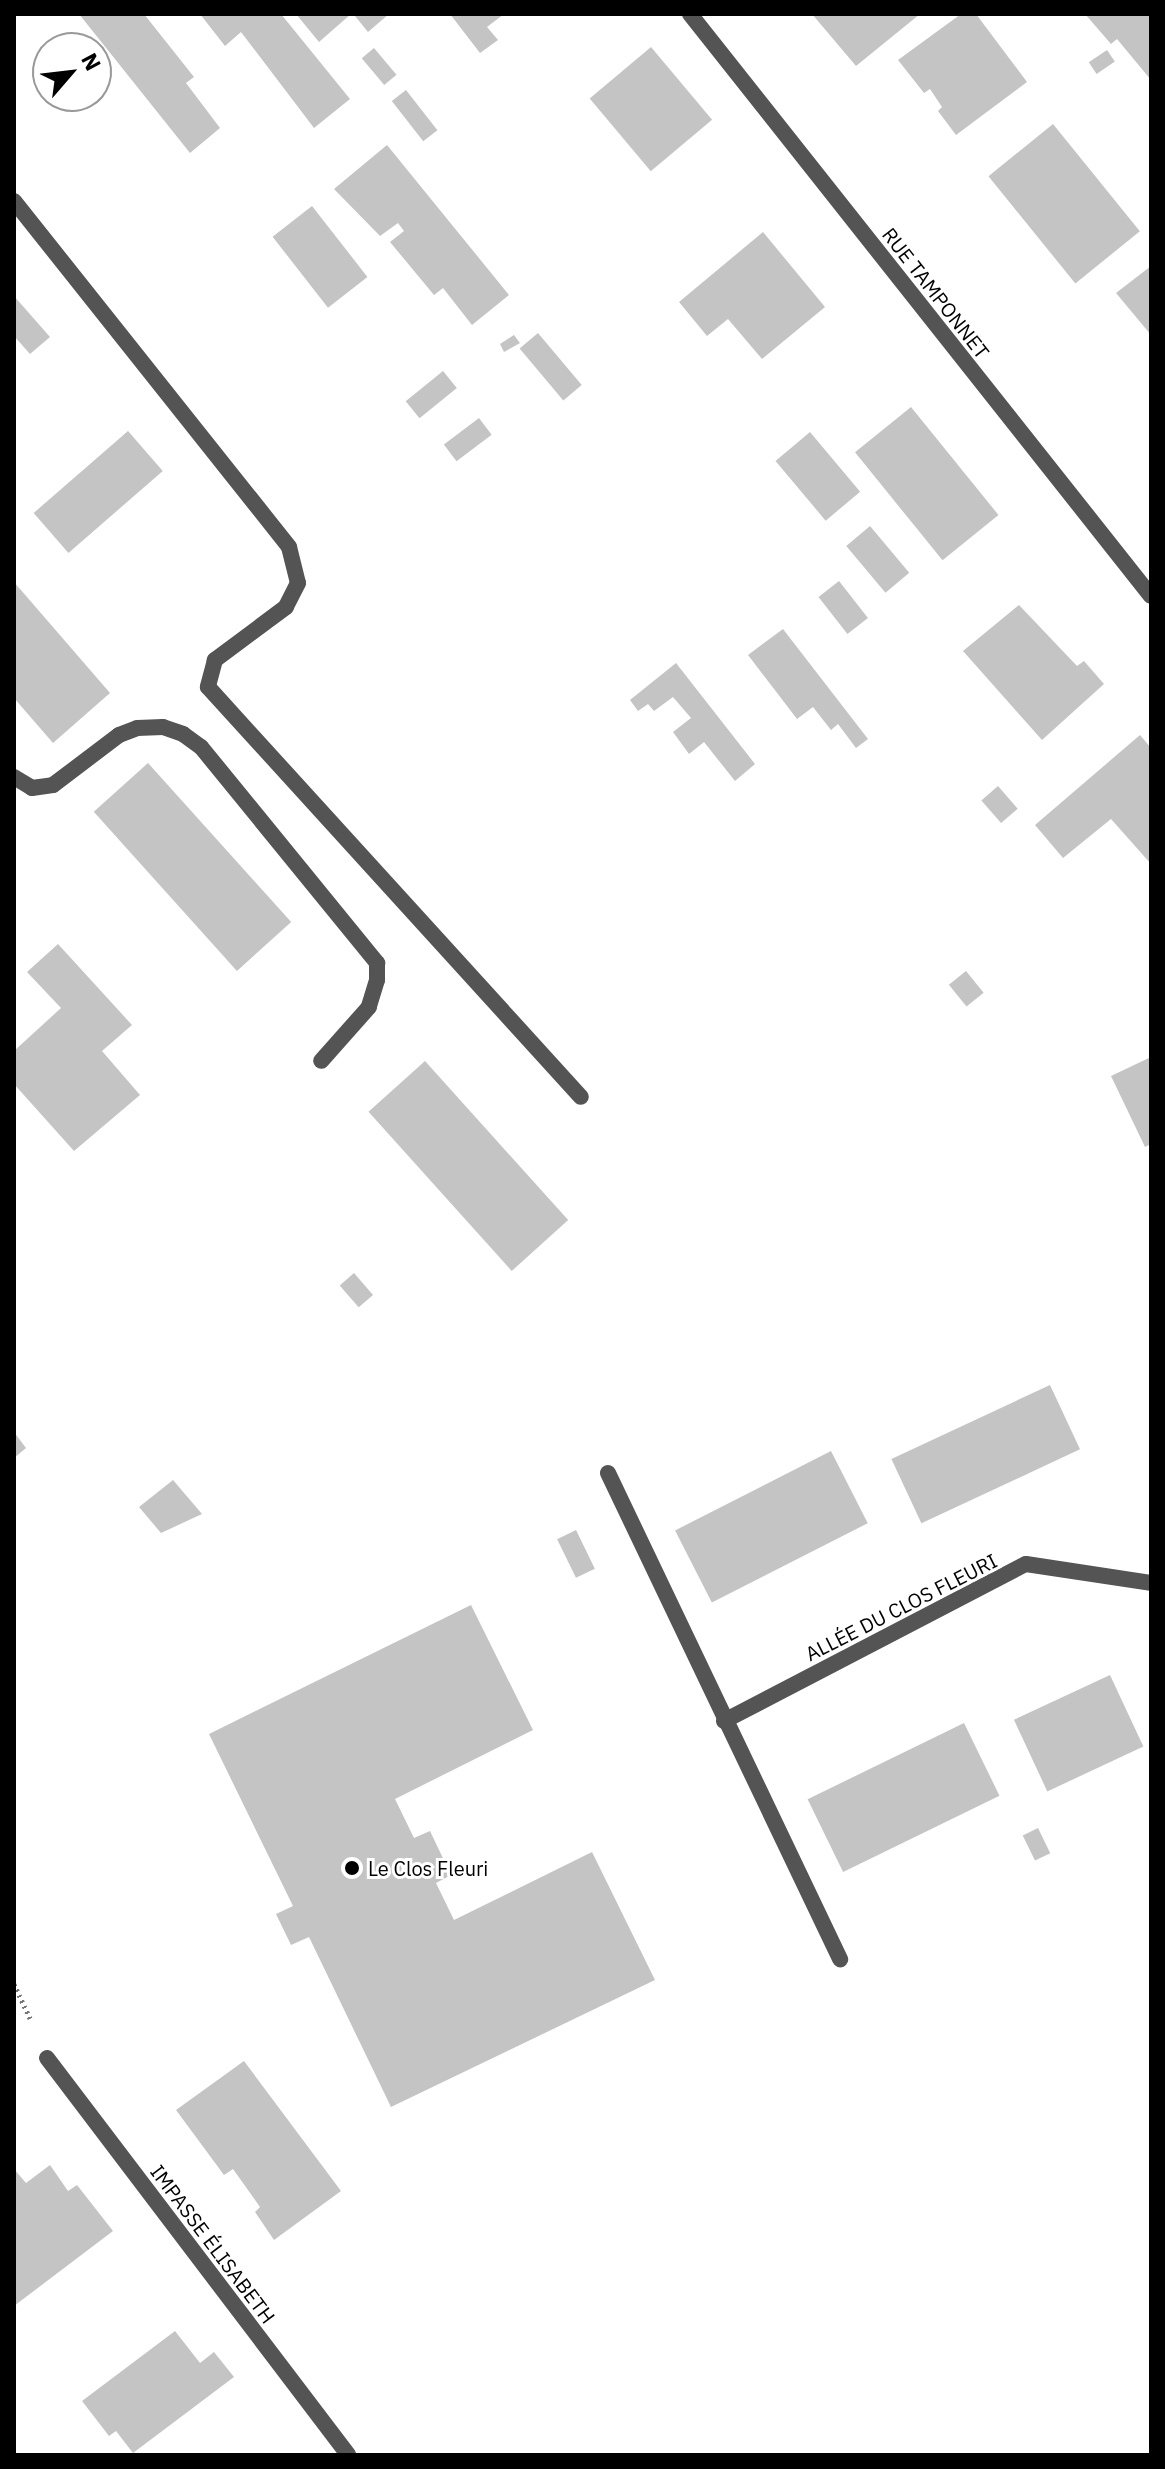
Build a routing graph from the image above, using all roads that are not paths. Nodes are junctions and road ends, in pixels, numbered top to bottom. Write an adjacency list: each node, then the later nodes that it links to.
1 (690, 14): 3 (street, RUE TAMPONNET)
2 (14, 201): 6 (street)
3 (1151, 596)
4 (14, 777): 5 (street)
5 (321, 1061)
6 (581, 1097)
7 (608, 1473): 9 (street)
8 (1151, 1583): 9 (street, ALLÉE DU CLOS FLEURI)
9 (724, 1721): 10 (street)
10 (840, 1959)
11 (47, 2058): 12 (street, IMPASSE ÉLISABETH)
12 (348, 2455)

